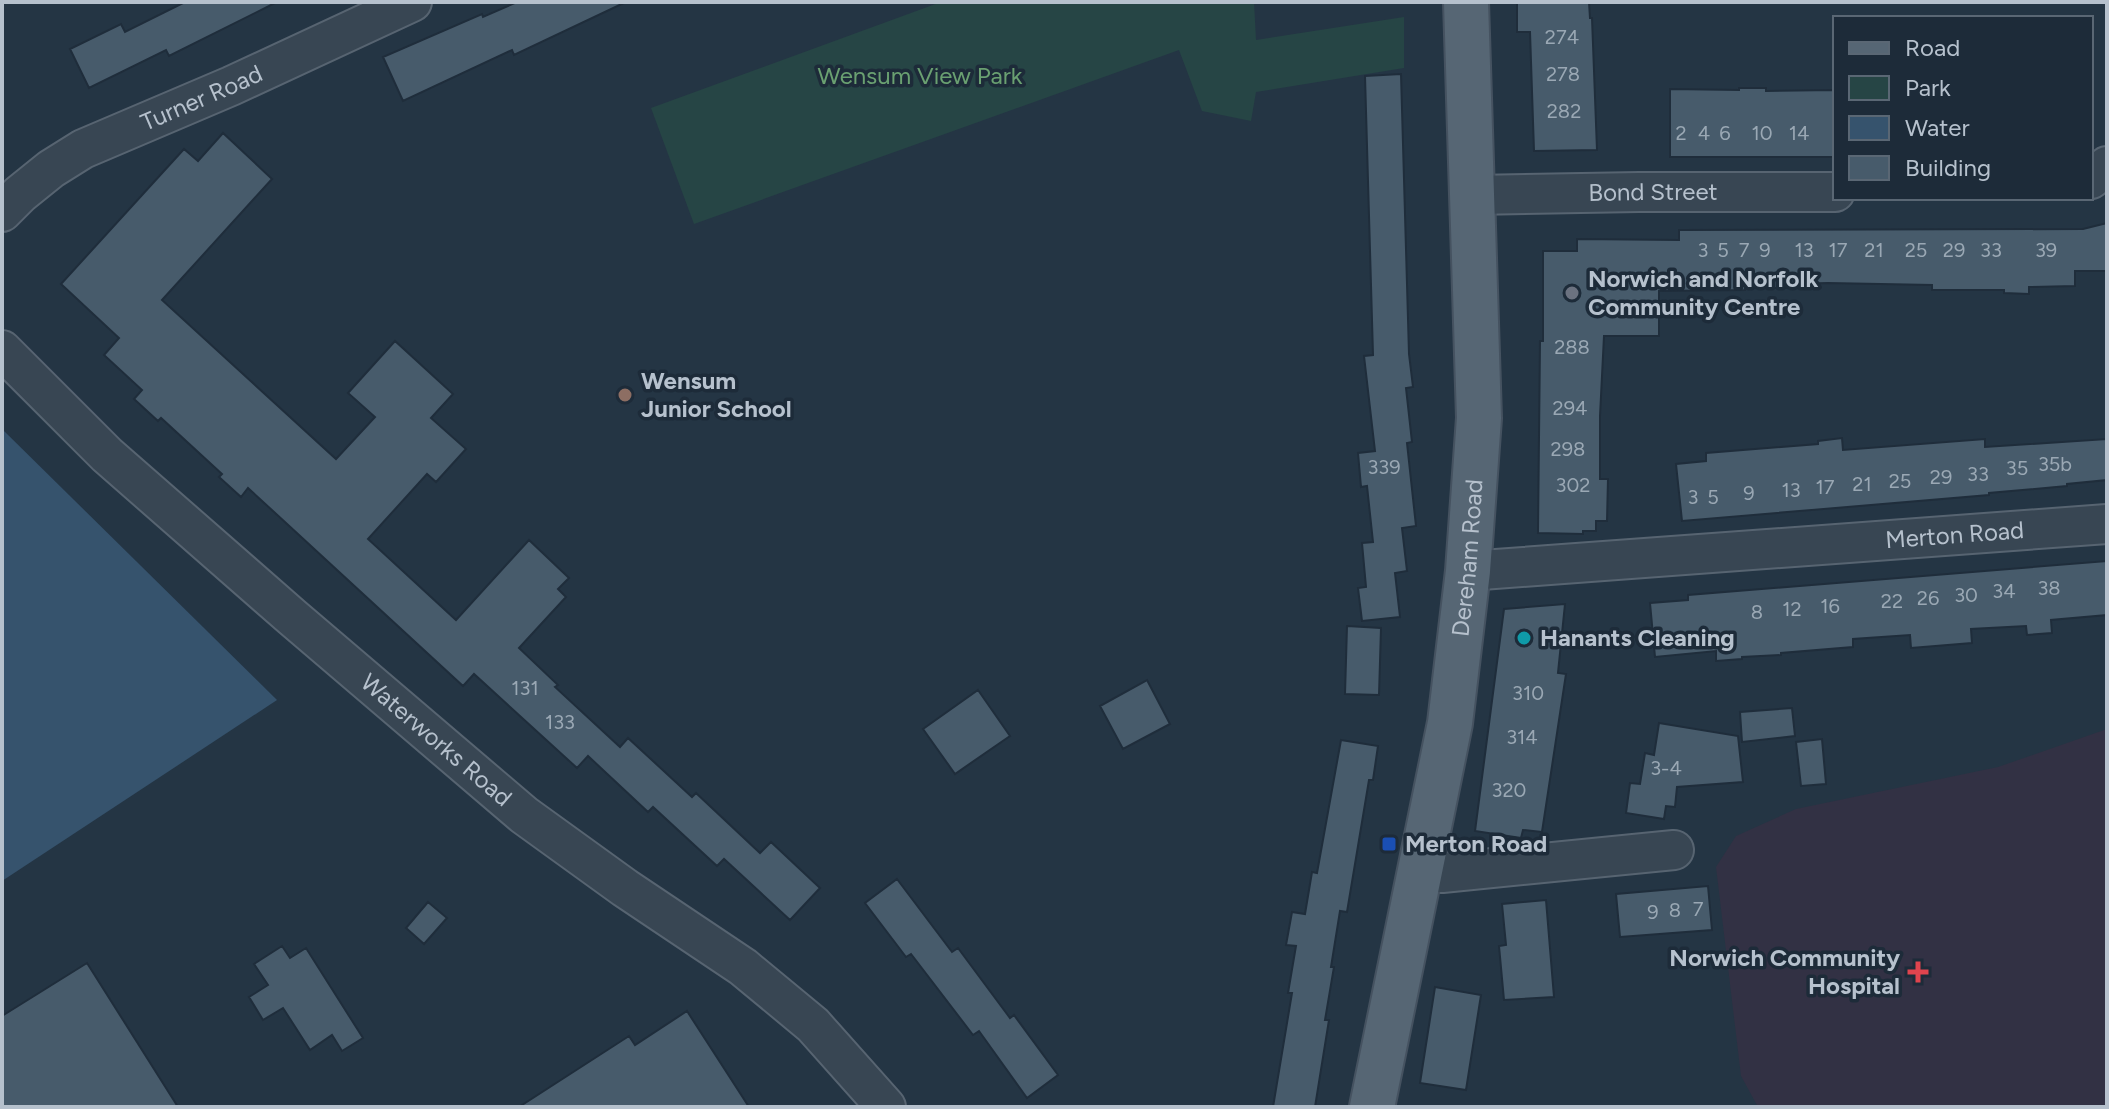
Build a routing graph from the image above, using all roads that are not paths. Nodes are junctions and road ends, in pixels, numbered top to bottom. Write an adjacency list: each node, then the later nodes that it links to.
1 (412, 2): 5 (street, Turner Road)
2 (1466, 2): 4 (main road, Dereham Road)
3 (1833, 192): 4 (street, Bond Street)
4 (1473, 195): 8 (main road, Dereham Road)
5 (2, 212)
6 (2, 350): 11 (street, Waterworks Road)
7 (2107, 524): 8 (street, Merton Road)
8 (1468, 571): 10 (main road, Dereham Road)
9 (1674, 850): 10 (street)
10 (1420, 872): 12 (main road, Dereham Road)
11 (886, 1107)
12 (1372, 1107)

